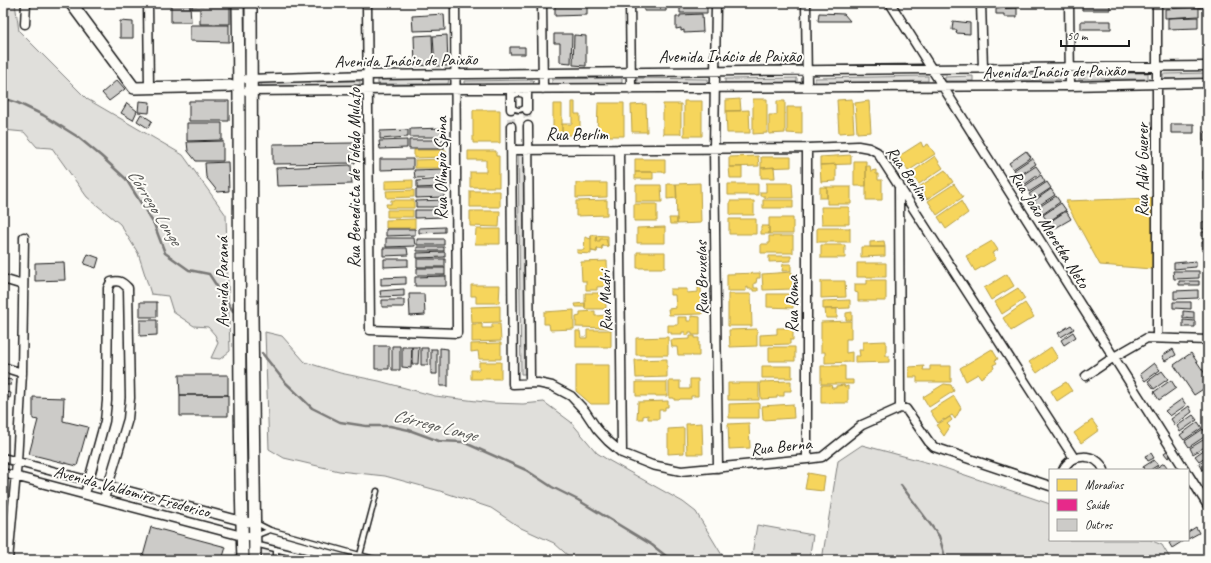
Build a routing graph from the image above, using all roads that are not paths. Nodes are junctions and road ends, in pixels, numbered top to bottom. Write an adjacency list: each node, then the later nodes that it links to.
1 (26, 3): 16 (street)
2 (71, 3): 35 (main road)
3 (148, 3): 35 (street)
4 (238, 3): 31 (main road, Avenida Paraná)
5 (251, 3): 28 (main road, Avenida Paraná)
6 (367, 3): 27 (street, Rua Benedicta de Toledo Mulato)
7 (455, 3): 26 (street, Rua Olímpio Spina)
8 (542, 3): 25 (street)
9 (630, 3): 24 (street)
10 (716, 3): 23 (street, Rua Bruxelas)
11 (806, 3): 21 (street)
12 (890, 3): 22 (street, Rua João Meretka Neto)
13 (981, 3): 19 (street)
14 (1069, 3): 20 (street)
15 (1157, 3): 18 (street, Rua Adib Guerer)
16 (25, 24)
17 (1208, 66): 18 (street, Avenida Inácio de Paixão)
18 (1158, 67): 20 (street, Avenida Inácio de Paixão); 30 (street, Rua Adib Guerer)
19 (982, 68): 20 (street, Avenida Inácio de Paixão); 22 (street, Avenida Inácio de Paixão)
20 (1070, 68): 32 (street)
21 (807, 70): 22 (street, Avenida Inácio de Paixão); 23 (street, Avenida Inácio de Paixão); 33 (street)
22 (932, 70): 34 (street, Rua João Meretka Neto)
23 (715, 71): 24 (street, Avenida Inácio de Paixão); 36 (street, Rua Bruxelas)
24 (630, 72): 25 (street, Avenida Inácio de Paixão); 41 (street)
25 (543, 73): 26 (street, Avenida Inácio de Paixão); 40 (street)
26 (455, 74): 27 (street, Avenida Inácio de Paixão); 37 (street, Rua Olímpio Spina)
27 (368, 75): 28 (street, Avenida Inácio de Paixão); 42 (street, Rua Benedicta de Toledo Mulato)
28 (252, 78): 31 (street, Avenida Inácio de Paixão); 43 (main road, Avenida Paraná)
29 (1208, 83): 30 (street, Avenida Inácio de Paixão)
30 (1158, 84): 32 (street, Avenida Inácio de Paixão); 58 (street, Rua Adib Guerer)
31 (236, 86): 35 (main road); 43 (street, Avenida Inácio de Paixão); 85 (main road, Avenida Paraná)
32 (1070, 86): 34 (street, Avenida Inácio de Paixão)
33 (807, 87): 34 (street, Avenida Inácio de Paixão); 36 (street, Avenida Inácio de Paixão)
34 (944, 87): 60 (street, Rua João Meretka Neto)
35 (149, 88)
36 (714, 88): 41 (street, Avenida Inácio de Paixão); 51 (street, Rua Bruxelas)
37 (455, 89): 38 (street, Avenida Inácio de Paixão); 42 (street, Avenida Inácio de Paixão); 57 (street, Rua Olímpio Spina)
38 (512, 89): 39 (street, Avenida Inácio de Paixão); 44 (street)
39 (527, 89): 40 (street, Avenida Inácio de Paixão); 45 (street)
40 (543, 89): 41 (street, Avenida Inácio de Paixão)
41 (631, 89)
42 (368, 90): 43 (street, Avenida Inácio de Paixão); 57 (street, Rua Benedicta de Toledo Mulato)
43 (252, 91): 86 (main road, Avenida Paraná)
44 (511, 106): 45 (lane); 45 (lane)
45 (527, 106)
46 (511, 126): 52 (street)
47 (528, 126): 49 (street)
48 (807, 148): 51 (street, Rua Berlim); 53 (street, Rua Berlim); 69 (street, Rua Roma)
49 (528, 149): 50 (street, Rua Berlim); 52 (street, Rua Berlim); 64 (street)
50 (619, 149): 51 (street, Rua Berlim); 66 (street, Rua Madri)
51 (714, 149): 71 (street, Rua Bruxelas)
52 (512, 150): 64 (street, Rua Berna)
53 (899, 185): 65 (street); 68 (street, Rua Berlim)
54 (24, 237): 56 (street)
55 (3, 279): 56 (street)
56 (23, 285): 62 (street)
57 (370, 330)
58 (1157, 337): 59 (street); 60 (street)
59 (1208, 340)
60 (1114, 357): 63 (street); 74 (street, Rua João Meretka Neto)
61 (3, 367): 62 (street)
62 (22, 373): 70 (street)
63 (1086, 376)
64 (530, 382): 66 (street, Rua Berna)
65 (900, 408): 69 (street, Rua Berna); 80 (street)
66 (622, 453): 71 (street, Rua Berna)
67 (3, 458): 70 (street, Avenida Valdomiro Frederico)
68 (1074, 458): 72 (street); 73 (street)
69 (807, 459): 71 (street, Rua Berna)
70 (17, 462): 76 (street); 78 (street, Avenida Valdomiro Frederico)
71 (718, 468)
72 (1064, 469)
73 (1103, 469)
74 (1184, 469)
75 (3, 473): 76 (street, Avenida Valdomiro Frederico)
76 (15, 476): 82 (street, Avenida Valdomiro Frederico); 92 (street)
77 (1189, 476): 84 (street)
78 (89, 481): 79 (street, Avenida Valdomiro Frederico); 79 (street); 82 (street)
79 (108, 486): 83 (street); 85 (street, Avenida Valdomiro Frederico)
80 (1049, 486)
81 (377, 491): 91 (lane)
82 (85, 494): 83 (street, Avenida Valdomiro Frederico)
83 (104, 499): 88 (street, Avenida Valdomiro Frederico)
84 (1208, 506)
85 (242, 521): 86 (street, Avenida Valdomiro Frederico); 88 (main road, Avenida Paraná)
86 (254, 523): 87 (lane); 89 (main road, Avenida Paraná)
87 (270, 530): 89 (lane); 91 (lane)
88 (242, 536): 89 (street, Avenida Valdomiro Frederico); 93 (main road, Avenida Paraná)
89 (255, 540): 90 (lane); 94 (main road, Avenida Paraná)
90 (276, 549): 95 (lane); 96 (lane)
91 (360, 555): 97 (lane)
92 (8, 560)
93 (243, 560)
94 (255, 560)
95 (276, 560)
96 (319, 560)
97 (378, 560)

